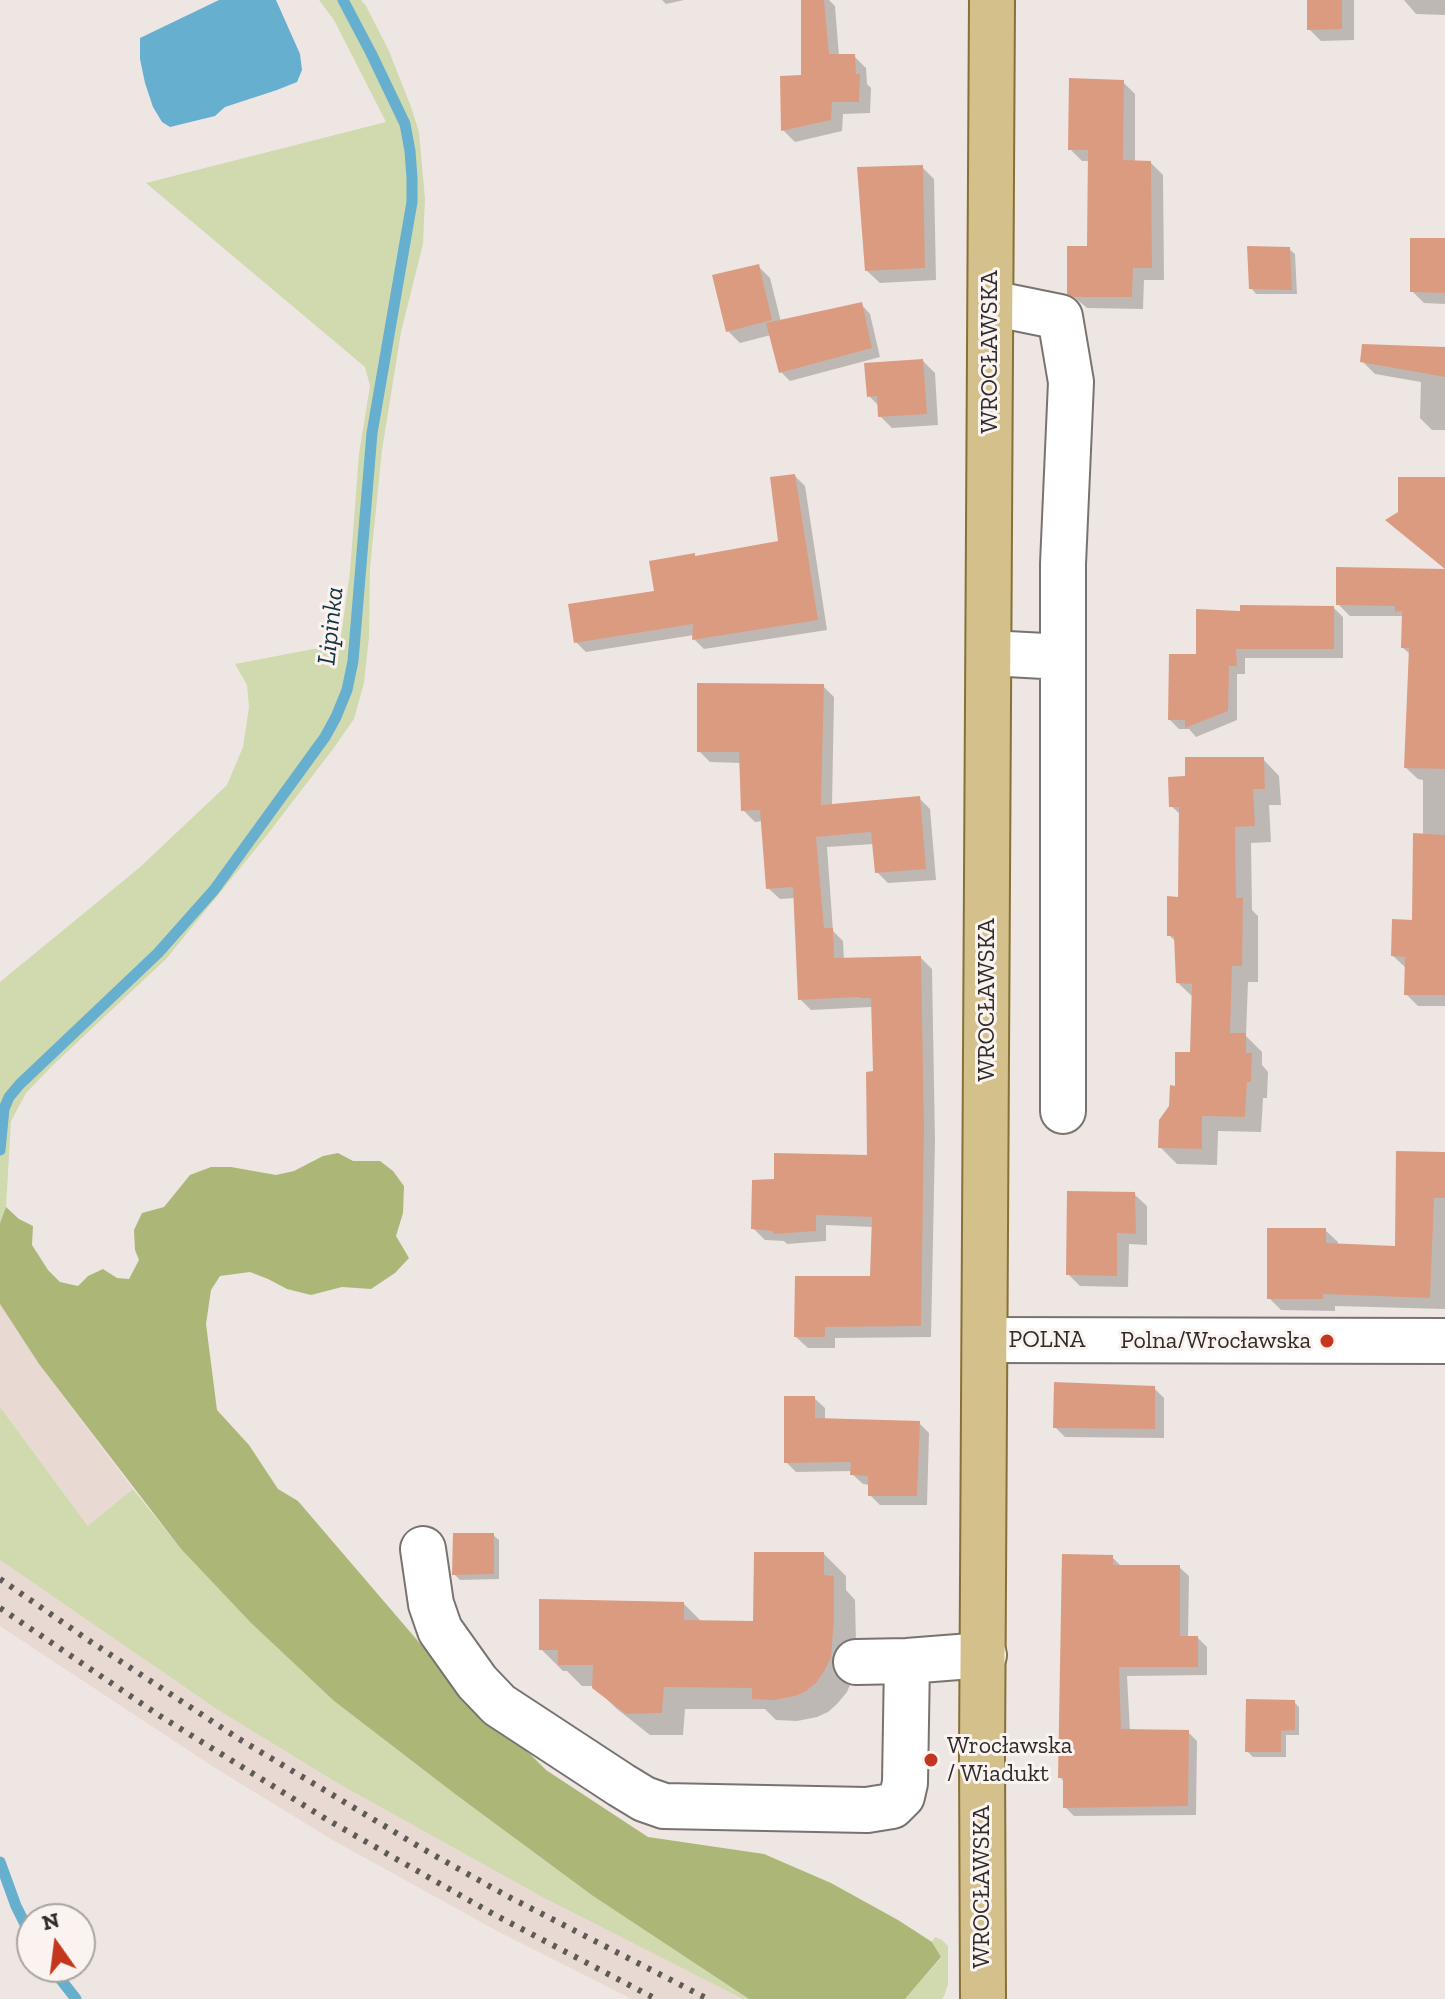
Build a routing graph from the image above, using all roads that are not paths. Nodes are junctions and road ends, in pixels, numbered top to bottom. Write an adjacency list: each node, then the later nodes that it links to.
1 (992, 0): 2 (main road, WROCŁAWSKA)
2 (991, 303): 3 (main road, WROCŁAWSKA); 4 (street)
3 (989, 653): 4 (street); 6 (main road, WROCŁAWSKA)
4 (1063, 657): 5 (street)
5 (1063, 1111)
6 (985, 1340): 7 (street, POLNA); 9 (main road, WROCŁAWSKA)
7 (1445, 1341)
8 (423, 1549): 10 (street)
9 (984, 1655): 10 (street); 12 (main road, WROCŁAWSKA)
10 (907, 1661): 11 (street)
11 (856, 1662)
12 (983, 1999)

